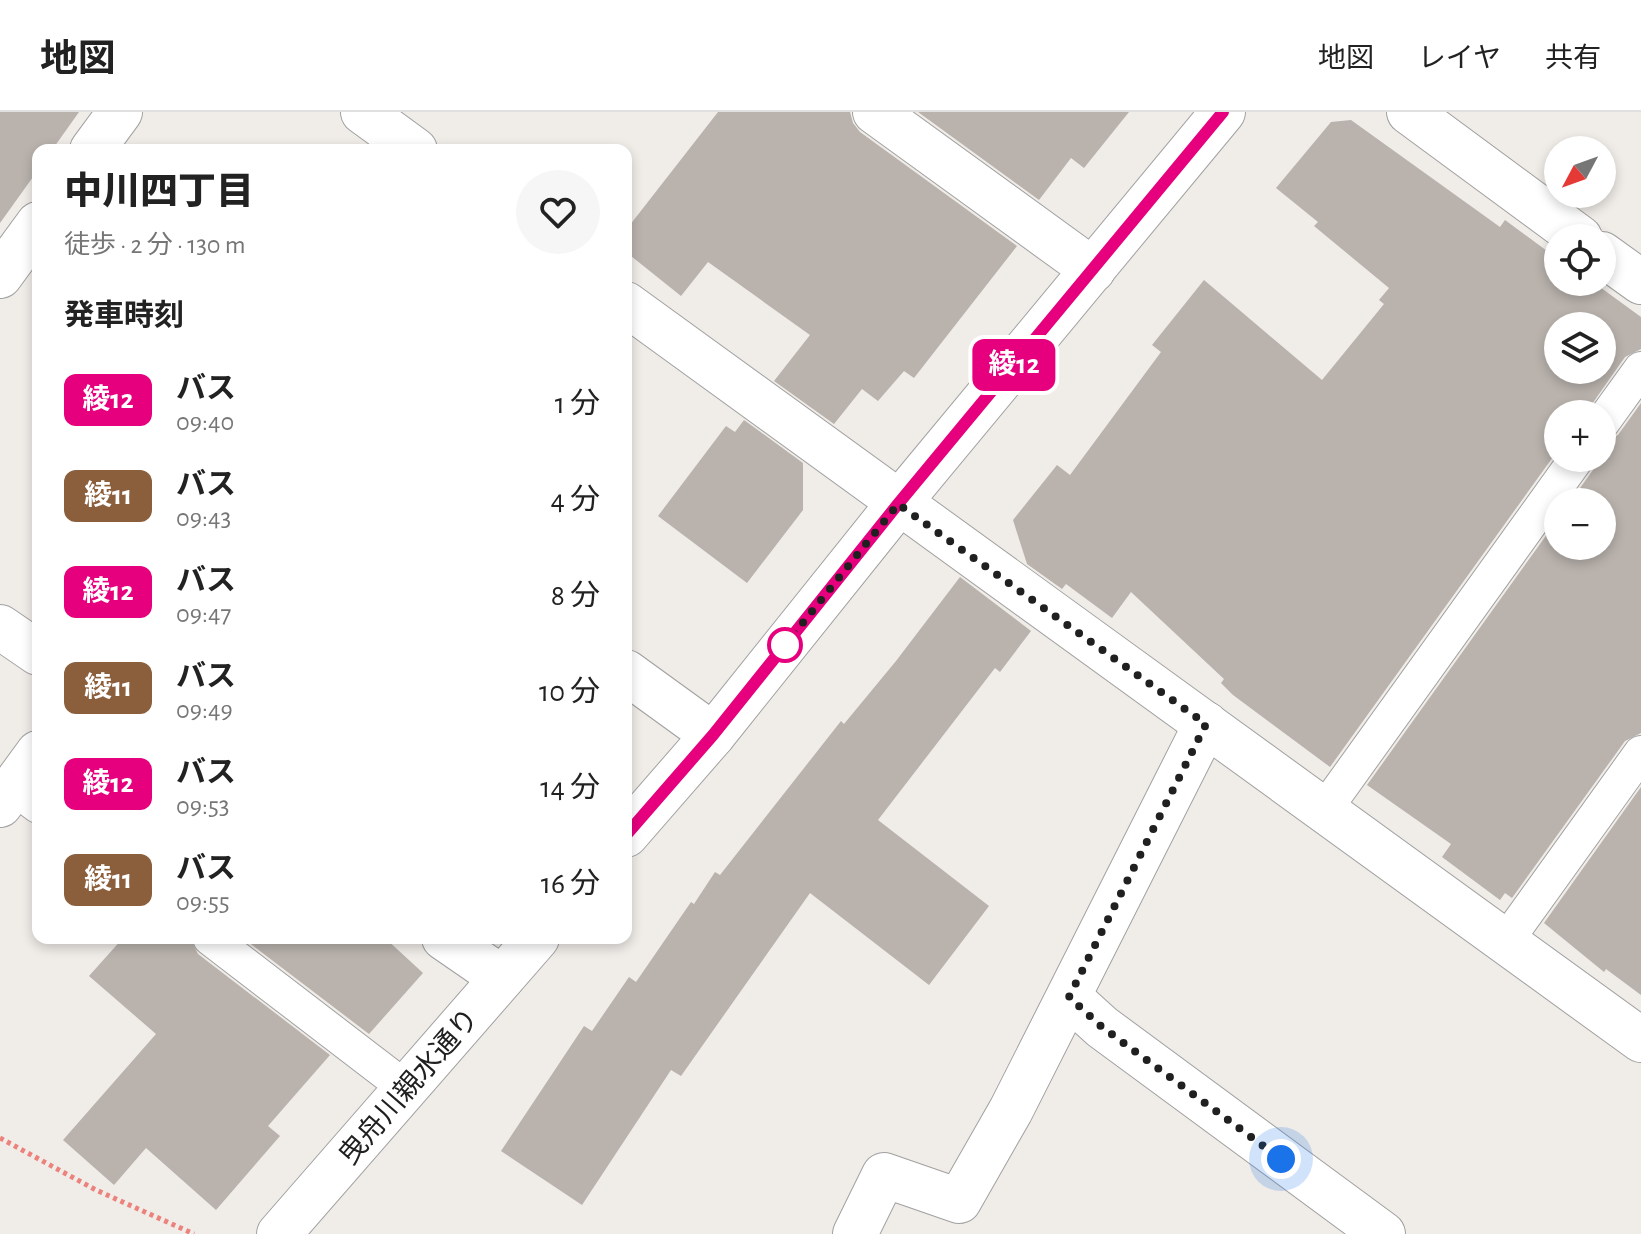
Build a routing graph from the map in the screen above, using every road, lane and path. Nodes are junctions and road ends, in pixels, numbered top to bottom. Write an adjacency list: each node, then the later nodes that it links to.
1 (120, 112): 6 (street)
2 (363, 112): 7 (street)
3 (875, 112): 11 (street)
4 (1223, 112): 11 (street)
5 (1409, 112): 8 (street)
6 (96, 144)
7 (407, 144)
8 (1561, 224)
9 (32, 239): 12 (street)
10 (1616, 264): 13 (street)
11 (1093, 270): 18 (street)
12 (0, 276)
13 (1641, 282)
14 (632, 308): 18 (street)
15 (1641, 369): 16 (lane)
16 (1616, 404)
17 (1567, 472): 25 (lane)
18 (898, 504): 22 (street); 23 (street)
19 (0, 627): 20 (street)
20 (32, 649)
21 (632, 676): 23 (street)
22 (1206, 724): 25 (street); 32 (street)
23 (713, 735): 26 (street)
24 (1641, 753): 27 (lane)
25 (1325, 809): 27 (street)
26 (632, 828)
27 (1506, 941): 33 (street)
28 (218, 944): 34 (lane)
29 (453, 944): 31 (street)
30 (532, 944): 31 (street, 曳舟川親水通り)
31 (502, 978): 34 (street, 曳舟川親水通り)
32 (1069, 997): 38 (street); 39 (street)
33 (1641, 1040)
34 (407, 1089): 36 (street, 曳舟川親水通り)
35 (0, 1138): 37 (path)
36 (295, 1229)
37 (194, 1234)
38 (855, 1234)
39 (1383, 1234)

